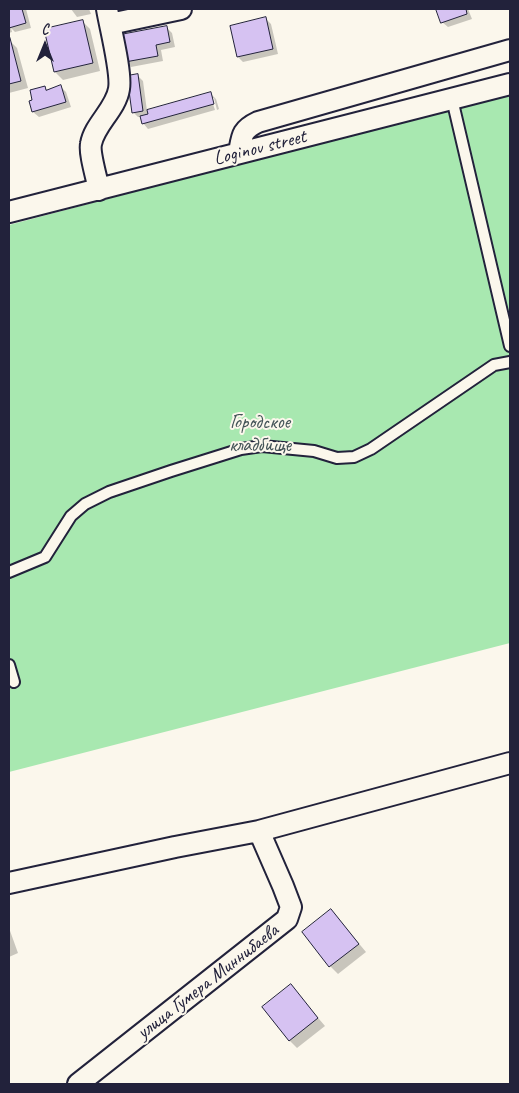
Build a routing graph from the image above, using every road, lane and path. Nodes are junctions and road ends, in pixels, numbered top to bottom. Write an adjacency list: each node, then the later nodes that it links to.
1 (181, 9): 2 (street)
2 (108, 16): 7 (street)
3 (510, 50): 6 (street)
4 (510, 84): 5 (street, Loginov street)
5 (452, 99): 6 (street, Loginov street); 9 (lane)
6 (239, 153): 7 (street, Loginov street)
7 (99, 190): 8 (street, Loginov street)
8 (9, 212)
9 (510, 346)
10 (510, 362): 11 (lane)
11 (9, 572)
12 (9, 665): 13 (lane)
13 (14, 682)
14 (510, 763): 15 (street)
15 (259, 832): 16 (street); 17 (street, улица Гумера Миннибаева)
16 (9, 883)
17 (78, 1084)

